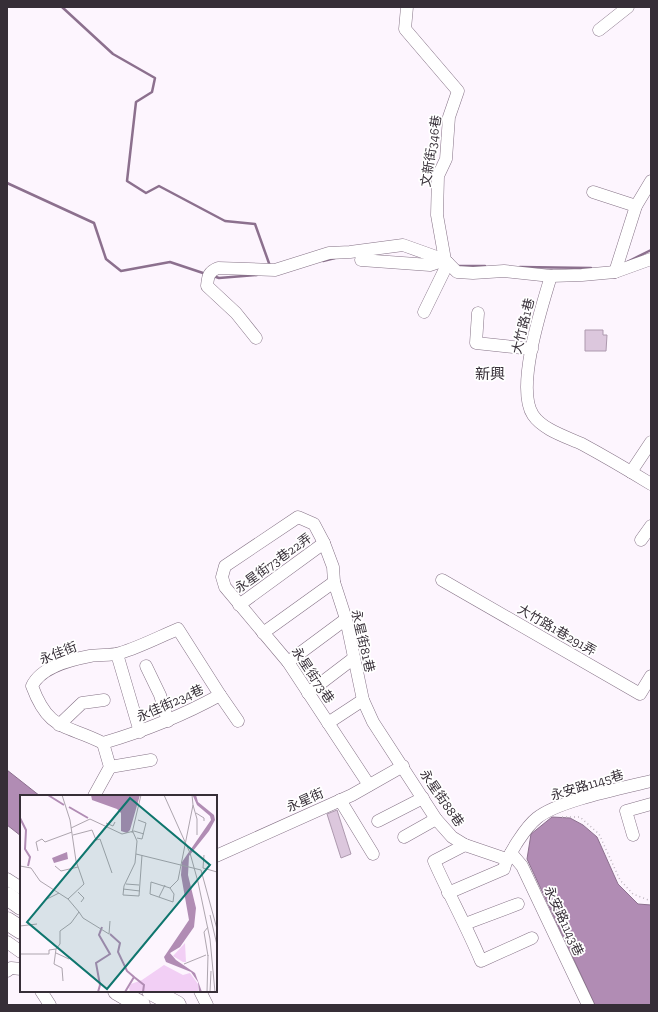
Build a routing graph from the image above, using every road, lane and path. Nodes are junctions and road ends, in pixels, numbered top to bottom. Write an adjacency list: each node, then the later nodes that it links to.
1 (407, 7): 9 (street, 文新街346巷)
2 (628, 7): 3 (street)
3 (599, 30)
4 (651, 181): 6 (street)
5 (593, 192): 6 (street)
6 (636, 206): 10 (street)
7 (651, 259): 10 (street)
8 (361, 260): 9 (street)
9 (446, 264): 11 (street); 12 (street); 14 (street)
10 (615, 272): 11 (street)
11 (550, 276): 15 (street, 大竹路1巷)
12 (424, 312)
13 (478, 312): 15 (street)
14 (256, 338)
15 (532, 349): 17 (street, 大竹路1巷)
16 (651, 442): 17 (street)
17 (631, 472): 18 (street, 大竹路1巷)
18 (651, 484)
19 (651, 526): 20 (street)
20 (641, 540)
21 (324, 543): 23 (street, 永星街81巷); 24 (street, 永星街81巷); 25 (street, 永星街73巷22弄)
22 (442, 580): 33 (street, 大竹路1巷291弄)
23 (334, 582): 26 (street, 永星街81巷); 28 (street)
24 (225, 587): 25 (street, 永星街73巷)
25 (239, 605): 28 (street, 永星街73巷)
26 (346, 619): 30 (street, 永星街81巷); 31 (street)
27 (178, 629): 29 (street, 永佳街); 35 (street, 永佳街234巷)
28 (263, 633): 31 (street, 永星街73巷)
29 (117, 654): 41 (street, 永佳街); 42 (street)
30 (354, 658): 34 (street); 37 (street, 永星街81巷)
31 (288, 662): 34 (street, 永星街73巷)
32 (146, 666): 38 (street)
33 (651, 676)
34 (308, 693): 40 (street, 永星街73巷)
35 (220, 695): 38 (street, 永佳街234巷); 39 (street)
36 (104, 700): 41 (street)
37 (363, 700): 40 (street); 45 (street, 永星街81巷)
38 (168, 721): 42 (street, 永佳街234巷)
39 (238, 721)
40 (328, 723): 48 (street, 永星街73巷)
41 (58, 725): 43 (street, 永佳街)
42 (140, 732): 43 (street, 永佳街234巷)
43 (103, 743): 46 (street)
44 (151, 760): 46 (street)
45 (402, 766): 48 (street, 永星街); 50 (street, 永星街88巷)
46 (110, 767): 49 (street)
47 (651, 781): 61 (street, 永安路1145巷)
48 (369, 785): 51 (street, 永星街)
49 (95, 795)
50 (423, 798): 54 (street, 永星街88巷); 55 (street)
51 (340, 800): 59 (street); 60 (street, 永星街)
52 (651, 804): 56 (street)
53 (560, 817): 66 (path)
54 (436, 819): 57 (street); 58 (street, 永星街88巷)
55 (378, 821)
56 (632, 835)
57 (404, 837)
58 (465, 845): 61 (street, 永星街88巷); 64 (street)
59 (372, 854)
60 (217, 856)
61 (508, 856): 64 (street, 永安路1145巷); 85 (street, 永安路1143巷)
62 (7, 879): 63 (street)
63 (20, 887)
64 (448, 893): 70 (street)
65 (7, 896): 68 (highway)
66 (651, 901)
67 (518, 904): 70 (street)
68 (20, 905)
69 (7, 921): 71 (highway)
70 (465, 924): 72 (street)
71 (20, 929)
72 (532, 938)
73 (7, 942): 74 (street)
74 (20, 951)
75 (20, 969): 76 (street)
76 (7, 971)
77 (42, 992): 81 (street)
78 (119, 992): 82 (highway)
79 (153, 992): 83 (highway)
80 (200, 992): 84 (street)
81 (50, 1005)
82 (141, 1005)
83 (177, 1005)
84 (207, 1005)
85 (588, 1005)

